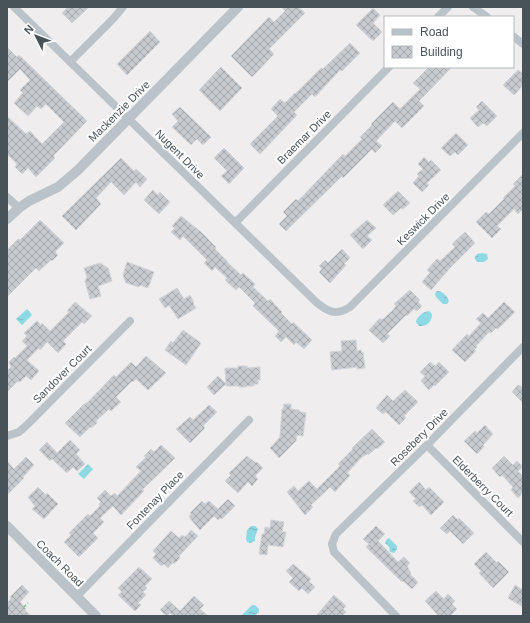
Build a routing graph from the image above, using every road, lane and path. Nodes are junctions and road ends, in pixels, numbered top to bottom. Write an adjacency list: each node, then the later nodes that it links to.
1 (14, 7): 10 (street, Nugent Drive)
2 (123, 7): 10 (street)
3 (238, 7): 12 (street, Mackenzie Drive)
4 (448, 7): 6 (street)
5 (473, 7): 7 (street)
6 (439, 16)
7 (486, 16)
8 (514, 37): 9 (street)
9 (523, 44)
10 (70, 62): 12 (street, Nugent Drive)
11 (388, 68): 17 (street, Braemar Drive)
12 (128, 118): 15 (street, Mackenzie Drive); 17 (street, Nugent Drive)
13 (523, 133): 18 (street, Keswick Drive)
14 (7, 197): 15 (street)
15 (19, 208): 16 (street, Mackenzie Drive)
16 (7, 219)
17 (235, 223): 18 (street, Nugent Drive)
18 (334, 312)
19 (130, 321): 22 (street, Sandover Court)
20 (523, 347): 23 (street, Rosebery Drive)
21 (249, 420): 26 (street, Fontenay Place)
22 (7, 436)
23 (427, 445): 25 (street, Elderberry Court); 30 (street, Rosebery Drive)
24 (7, 526): 26 (street, Coach Road)
25 (523, 542)
26 (76, 596): 29 (street, Coach Road)
27 (28, 603): 28 (path)
28 (24, 607)
29 (96, 616)
30 (396, 616)

